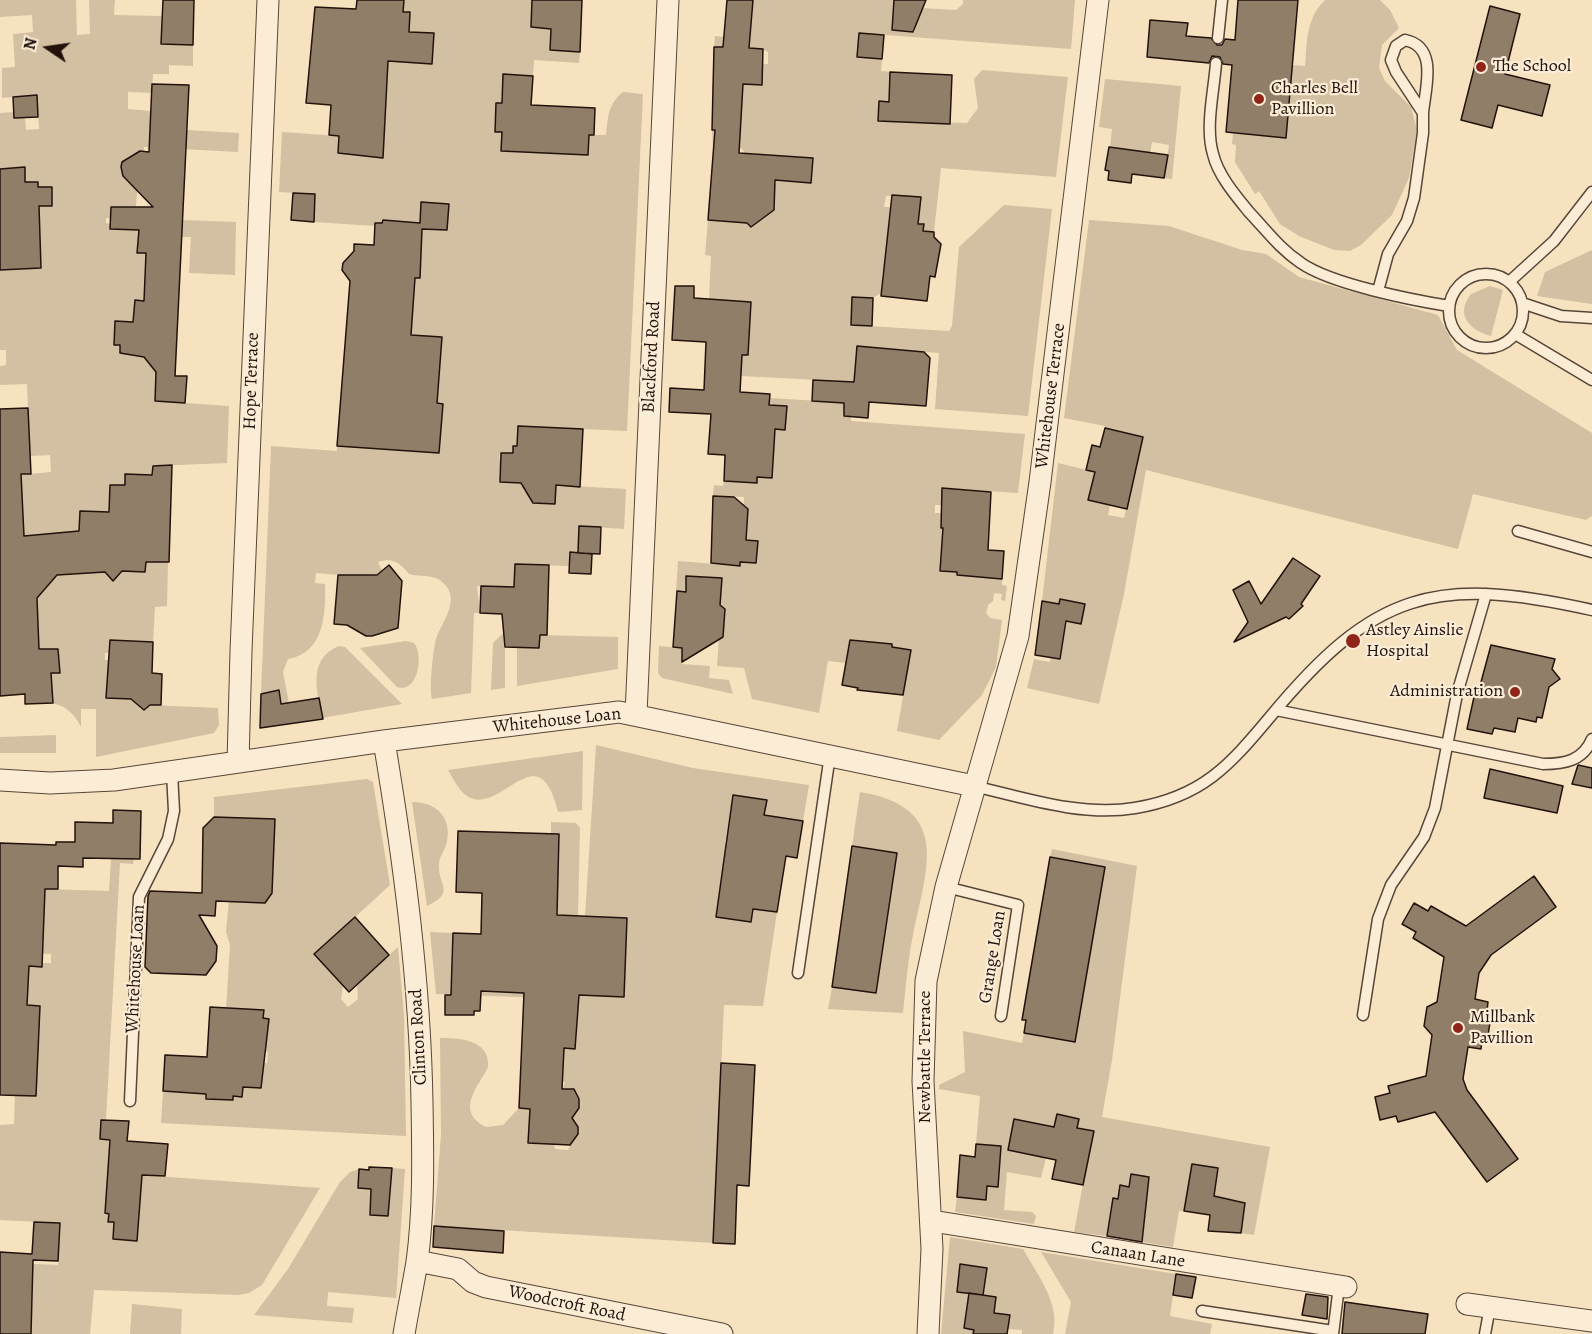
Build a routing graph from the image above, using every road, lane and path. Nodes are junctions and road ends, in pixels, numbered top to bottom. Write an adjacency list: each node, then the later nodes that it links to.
1 (268, 0): 26 (street, Hope Terrace)
2 (668, 0): 21 (street, Blackford Road)
3 (1098, 0): 29 (street, Whitehouse Terrace)
4 (1222, 0): 5 (lane)
5 (1218, 38)
6 (1216, 63): 10 (lane)
7 (1423, 113): 7 (lane); 10 (lane)
8 (1592, 192): 9 (lane)
9 (1509, 282): 11 (lane); 12 (lane)
10 (1378, 291): 12 (lane)
11 (1522, 303): 13 (lane); 14 (lane)
12 (1449, 306): 14 (lane)
13 (1592, 318)
14 (1515, 333): 15 (lane)
15 (1592, 380)
16 (1518, 531): 17 (lane)
17 (1592, 552)
18 (1486, 594): 19 (lane); 20 (lane); 24 (lane)
19 (1592, 610)
20 (1276, 710): 24 (lane); 29 (lane)
21 (636, 714): 23 (street, Whitehouse Loan); 25 (street, Whitehouse Loan)
22 (1592, 739): 24 (lane)
23 (384, 741): 26 (street, Whitehouse Loan); 36 (street, Clinton Road)
24 (1445, 746): 32 (lane)
25 (830, 754): 29 (street, Whitehouse Loan); 31 (lane)
26 (238, 762): 27 (street, Whitehouse Loan)
27 (172, 773): 28 (street, Whitehouse Loan); 34 (lane, Whitehouse Loan)
28 (0, 780)
29 (974, 786): 30 (street, Newbattle Terrace)
30 (946, 887): 33 (lane, Grange Loan); 35 (street, Newbattle Terrace)
31 (798, 973)
32 (1363, 1015)
33 (1001, 1016)
34 (130, 1101)
35 (932, 1221): 37 (street, Canaan Lane); 46 (street, Newbattle Terrace)
36 (417, 1261): 42 (street, Woodcroft Road); 44 (street, Clinton Road)
37 (1342, 1286): 43 (lane)
38 (1467, 1304): 39 (street)
39 (1490, 1307): 41 (street); 47 (lane)
40 (1202, 1311): 43 (lane)
41 (1592, 1321)
42 (673, 1330): 45 (street, Woodcroft Road)
43 (1333, 1332)
44 (404, 1334)
45 (722, 1334)
46 (928, 1334)
47 (1485, 1334)

